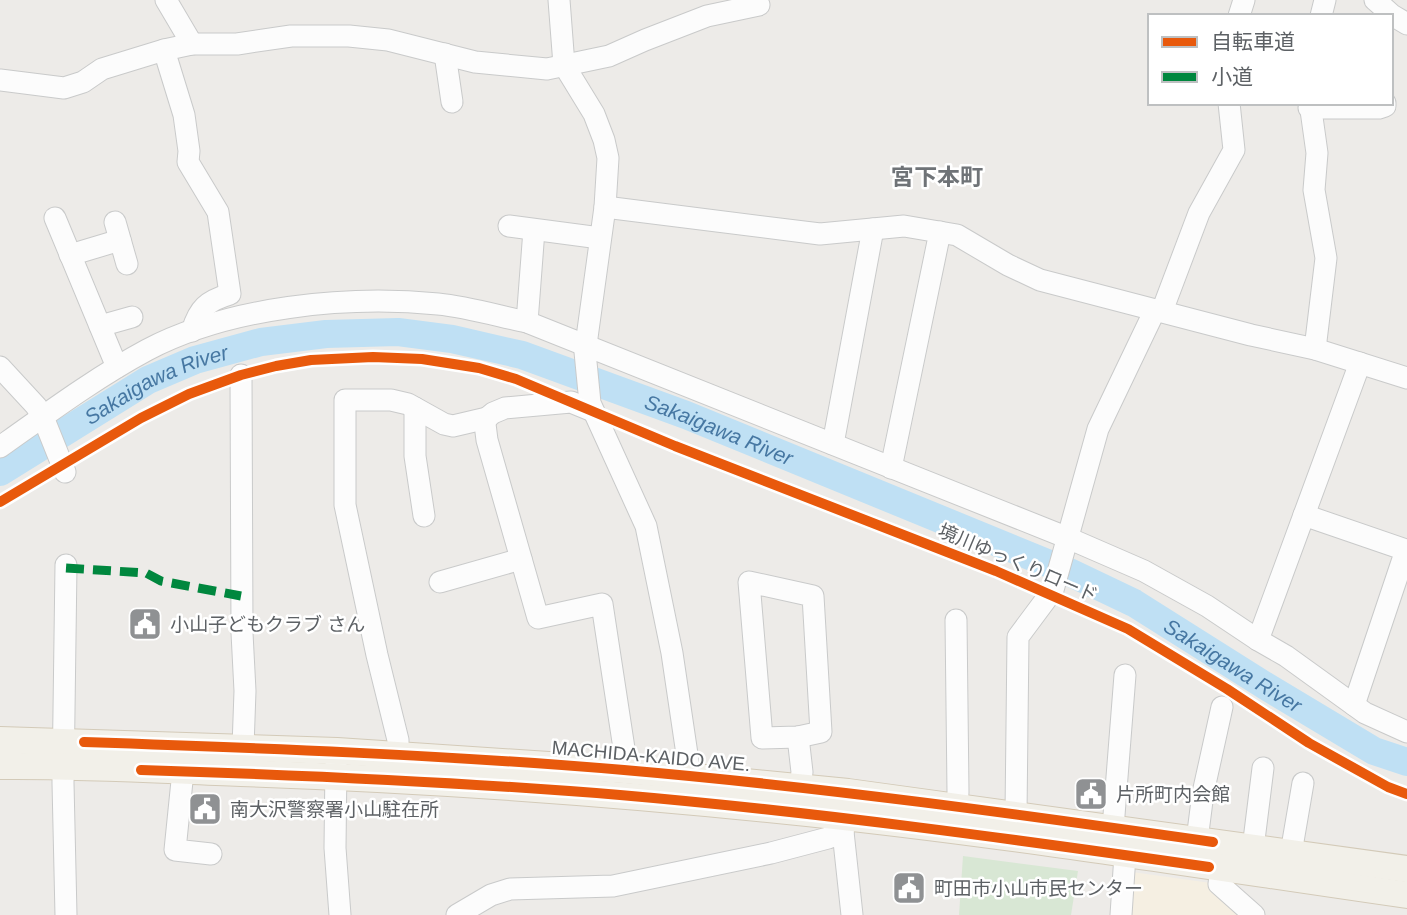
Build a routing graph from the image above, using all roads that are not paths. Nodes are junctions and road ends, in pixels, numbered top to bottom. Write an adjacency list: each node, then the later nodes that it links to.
1 (166, 0): 6 (street)
2 (559, 0): 9 (street)
3 (1375, 0): 5 (street)
4 (759, 5): 9 (street)
5 (1390, 14)
6 (192, 44): 7 (street); 8 (street)
7 (164, 50): 10 (street); 28 (street)
8 (445, 54): 9 (street); 11 (street)
9 (564, 65): 15 (street)
10 (0, 80)
11 (452, 102)
12 (1229, 105): 24 (street)
13 (1310, 105): 14 (street); 30 (street)
14 (1385, 105)
15 (605, 207): 19 (street); 21 (street)
16 (55, 218): 22 (street)
17 (509, 226): 18 (street)
18 (534, 229): 21 (street); 26 (street)
19 (873, 229): 20 (street); 40 (street)
20 (940, 232): 24 (street); 43 (street)
21 (600, 238): 29 (street)
22 (70, 255): 23 (street); 27 (street)
23 (127, 264)
24 (1159, 311): 30 (street); 46 (street)
25 (132, 317): 27 (street)
26 (527, 322): 28 (street); 29 (street)
27 (100, 326): 33 (street)
28 (191, 331): 33 (street)
29 (586, 349): 36 (street); 40 (street)
30 (1315, 349): 31 (street)
31 (1360, 363): 35 (street); 44 (street)
32 (0, 367): 39 (street)
33 (117, 367): 39 (street)
34 (241, 375): 58 (street)
35 (1407, 378)
36 (585, 405): 38 (street); 66 (street)
37 (415, 408): 38 (street); 45 (street); 60 (street)
38 (487, 418): 47 (street)
39 (44, 419): 41 (street); 42 (street)
40 (833, 444): 43 (street)
41 (0, 447)
42 (63, 467)
43 (891, 468): 46 (street)
44 (1304, 515): 51 (street); 53 (street)
45 (424, 516)
46 (1067, 543): 51 (street); 70 (street)
47 (522, 559): 49 (street); 64 (street)
48 (66, 565): 59 (street)
49 (440, 582)
50 (956, 620): 71 (street)
51 (1258, 640): 53 (street)
52 (1125, 675): 72 (street)
53 (1354, 705): 55 (street)
54 (1222, 707): 73 (street)
55 (1407, 732)
56 (798, 737): 56 (street); 68 (street)
57 (0, 740): 59 (main road, MACHIDA-KAIDO AVE.)
58 (243, 747): 59 (main road, MACHIDA-KAIDO AVE.); 61 (main road, MACHIDA-KAIDO AVE.)
59 (64, 754): 62 (main road, MACHIDA-KAIDO AVE.); 65 (main road, MACHIDA-KAIDO AVE.); 81 (street)
60 (398, 754): 61 (main road, MACHIDA-KAIDO AVE.); 64 (main road, MACHIDA-KAIDO AVE.)
61 (337, 764): 65 (main road, MACHIDA-KAIDO AVE.); 69 (main road, MACHIDA-KAIDO AVE.); 82 (street)
62 (0, 766)
63 (1263, 768): 74 (street)
64 (624, 770): 66 (main road, MACHIDA-KAIDO AVE.)
65 (183, 771): 76 (street)
66 (688, 776): 68 (main road, MACHIDA-KAIDO AVE.)
67 (1303, 783): 75 (street)
68 (800, 787): 69 (main road, MACHIDA-KAIDO AVE.)
69 (845, 814): 71 (main road, MACHIDA-KAIDO AVE.); 83 (street); 84 (street)
70 (1016, 814): 71 (main road, MACHIDA-KAIDO AVE.); 72 (main road, MACHIDA-KAIDO AVE.)
71 (956, 819): 77 (main road, MACHIDA-KAIDO AVE.)
72 (1113, 828): 73 (main road, MACHIDA-KAIDO AVE.)
73 (1197, 840): 78 (main road, MACHIDA-KAIDO AVE.)
74 (1252, 848): 75 (main road, MACHIDA-KAIDO AVE.); 78 (main road, MACHIDA-KAIDO AVE.)
75 (1291, 853): 79 (main road, MACHIDA-KAIDO AVE.)
76 (211, 854)
77 (1125, 855): 78 (main road, MACHIDA-KAIDO AVE.); 85 (street)
78 (1223, 856): 80 (main road, MACHIDA-KAIDO AVE.); 86 (street)
79 (1407, 869)
80 (1407, 895)
81 (66, 915)
82 (340, 915)
83 (457, 915)
84 (852, 915)
85 (1121, 915)
86 (1254, 915)

